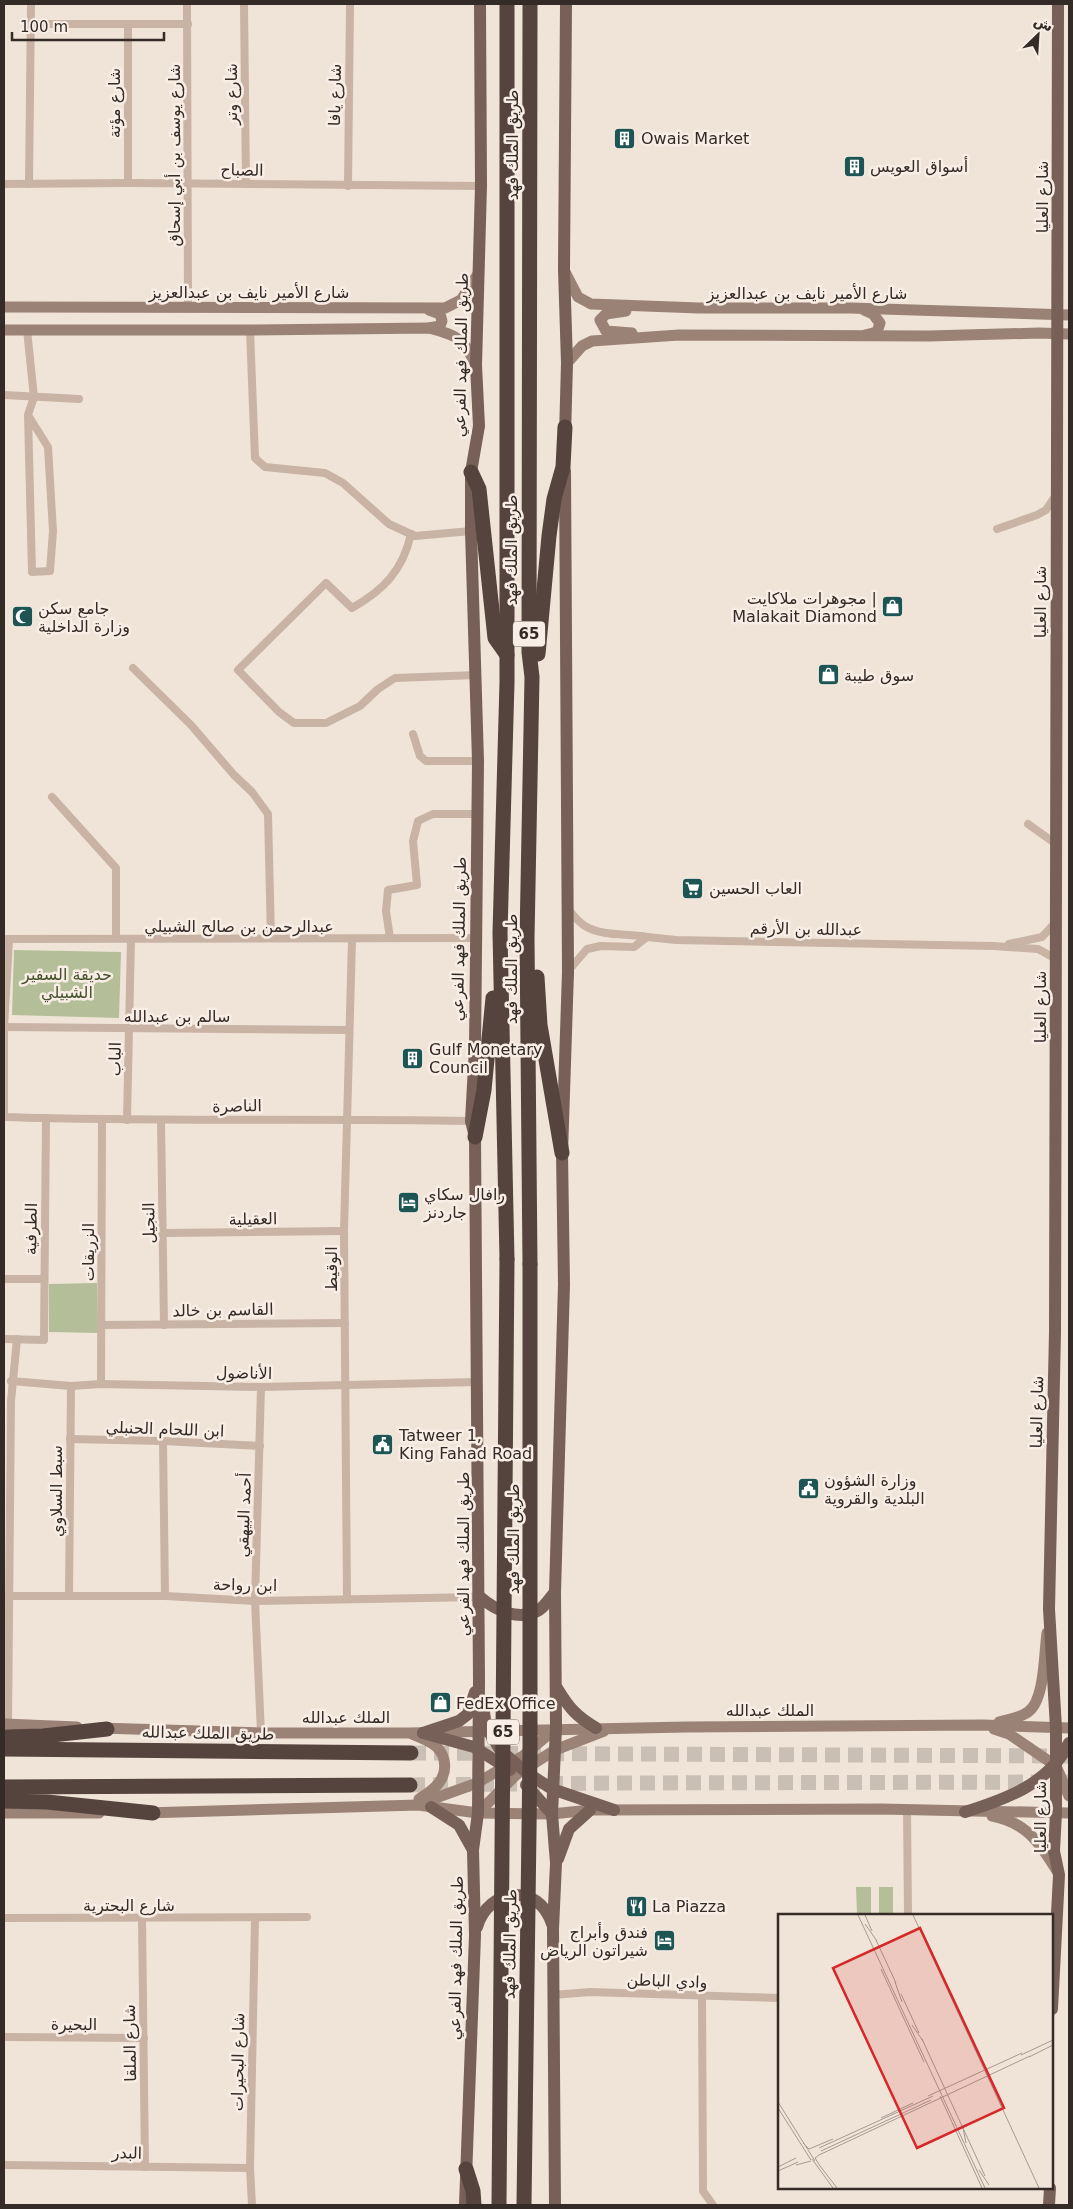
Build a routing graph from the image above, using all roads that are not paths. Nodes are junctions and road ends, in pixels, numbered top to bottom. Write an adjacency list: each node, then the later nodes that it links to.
1 (31, 4): 10 (street)
2 (187, 4): 12 (street, شارع يوسف بن أبي إسحاق)
3 (244, 4): 17 (street, شارع وتر)
4 (350, 4): 18 (street, شارع يافا)
5 (480, 4): 19 (main road, طريق الملك فهد الفرعي)
6 (507, 4): 47 (highway, طريق الملك فهد / 65)
7 (530, 4): 50 (highway, طريق الملك فهد / 65)
8 (566, 4): 20 (main road)
9 (1058, 4): 27 (main road, شارع العليا)
10 (31, 24): 11 (street); 16 (street)
11 (128, 24): 12 (street); 13 (street, شارع مؤتة)
12 (188, 24): 14 (street, شارع يوسف بن أبي إسحاق)
13 (128, 182): 14 (street, الصباح); 16 (street, الصباح)
14 (188, 183): 17 (street, الصباح); 23 (street, شارع يوسف بن أبي إسحاق)
15 (4, 184): 16 (street, الصباح)
16 (29, 184)
17 (246, 184): 18 (street, الصباح)
18 (348, 186): 19 (street, الصباح)
19 (481, 186): 21 (main road, طريق الملك فهد الفرعي)
20 (564, 269): 24 (main road, شارع الأمير نايف بن عبدالعزيز); 35 (main road)
21 (478, 274): 26 (main road, شارع الأمير نايف بن عبدالعزيز); 36 (main road, طريق الملك فهد الفرعي)
22 (4, 307): 23 (main road, شارع الأمير نايف بن عبدالعزيز)
23 (188, 307): 26 (main road, شارع الأمير نايف بن عبدالعزيز)
24 (670, 308): 25 (main road, شارع الأمير نايف بن عبدالعزيز); 33 (main road)
25 (850, 308): 27 (main road, شارع الأمير نايف بن عبدالعزيز); 34 (main road)
26 (419, 309): 28 (main road)
27 (1064, 315): 32 (main road, شارع العليا)
28 (429, 328): 31 (main road); 36 (main road)
29 (4, 330): 30 (main road)
30 (27, 330): 31 (main road); 38 (street)
31 (250, 330): 46 (street)
32 (1063, 334): 34 (main road); 43 (main road, شارع العليا)
33 (679, 335): 34 (main road); 35 (main road)
34 (856, 337)
35 (567, 363): 41 (main road)
36 (476, 365): 42 (main road, طريق الملك فهد الفرعي)
37 (4, 395): 38 (street)
38 (34, 397): 39 (street); 40 (street)
39 (79, 399)
40 (28, 415): 40 (street)
41 (565, 427): 50 (highway); 57 (main road)
42 (471, 472): 45 (main road, طريق الملك فهد الفرعي); 47 (highway)
43 (1057, 494): 44 (street); 56 (main road, شارع العليا)
44 (997, 529)
45 (471, 531): 46 (street); 49 (main road, طريق الملك فهد الفرعي)
46 (411, 534): 49 (street)
47 (507, 655): 68 (highway, طريق الملك فهد / 65)
48 (133, 668): 61 (street)
49 (477, 675): 52 (main road, طريق الملك فهد الفرعي)
50 (532, 677): 64 (highway, طريق الملك فهد / 65)
51 (413, 734): 52 (street)
52 (478, 761): 54 (main road, طريق الملك فهد الفرعي)
53 (52, 797): 60 (street)
54 (478, 814): 62 (street); 63 (main road, طريق الملك فهد الفرعي)
55 (1028, 824): 56 (street)
56 (1056, 844): 58 (main road, شارع العليا)
57 (567, 909): 59 (street, عبدالله بن الأرقم); 71 (main road)
58 (1056, 921): 69 (street); 70 (main road, شارع العليا)
59 (647, 937): 69 (street, عبدالله بن الأرقم); 71 (street)
60 (116, 938): 65 (street, عبدالرحمن بن صالح الشبيلي); 66 (street, عبدالرحمن بن صالح الشبيلي)
61 (271, 938): 65 (street, عبدالرحمن بن صالح الشبيلي); 67 (street, عبدالرحمن بن صالح الشبيلي)
62 (390, 938): 63 (street, عبدالرحمن بن صالح الشبيلي); 67 (street, عبدالرحمن بن صالح الشبيلي)
63 (475, 938): 82 (main road, طريق الملك فهد الفرعي)
64 (527, 938): 84 (highway); 178 (highway, طريق الملك فهد / 65, bridge)
65 (131, 939): 73 (street, الباب)
66 (6, 940): 72 (street)
67 (352, 940): 74 (street, الوقيط)
68 (500, 945): 83 (highway); 177 (highway, طريق الملك فهد / 65, bridge)
69 (993, 946): 70 (street, عبدالله بن الأرقم)
70 (1056, 959): 111 (main road, شارع العليا)
71 (568, 972): 84 (main road)
72 (4, 1027): 73 (street, سالم بن عبدالله)
73 (129, 1029): 74 (street, سالم بن عبدالله); 80 (street, الباب)
74 (349, 1030): 78 (street, الوقيط)
75 (4, 1032): 76 (street)
76 (4, 1117): 77 (street, الناصرة)
77 (46, 1118): 79 (street, الناصرة); 88 (street, الطرفية)
78 (347, 1119): 81 (street, الناصرة); 82 (street, الناصرة); 85 (street, الوقيط)
79 (102, 1120): 80 (street, الناصرة); 91 (street, الزريقات)
80 (127, 1120): 81 (street, الناصرة)
81 (161, 1120): 86 (street, النجيل)
82 (471, 1121): 83 (main road, طريق الملك فهد الفرعي)
83 (475, 1137): 95 (main road, طريق الملك فهد الفرعي)
84 (562, 1153): 104 (main road)
85 (344, 1232): 86 (street, العقيلية); 89 (street, الوقيط)
86 (162, 1233): 90 (street, النجيل)
87 (4, 1279): 88 (street)
88 (44, 1280): 93 (street, الطرفية)
89 (345, 1323): 90 (street, القاسم بن خالد); 98 (street, الوقيط)
90 (164, 1324): 91 (street, القاسم بن خالد)
91 (102, 1325): 96 (street, الزريقات)
92 (4, 1339): 93 (street)
93 (17, 1339): 94 (street)
94 (11, 1381): 97 (street, الأناضول); 100 (street)
95 (477, 1382): 98 (street, الأناضول); 108 (main road, طريق الملك فهد الفرعي)
96 (102, 1384): 97 (street, الأناضول); 99 (street, الأناضول)
97 (71, 1386): 101 (street, سبط السلاوي)
98 (346, 1386): 99 (street, الأناضول); 109 (street, الوقيط)
99 (261, 1387): 103 (street, أحمد البيهقي)
100 (7, 1401): 105 (street)
101 (70, 1439): 102 (street, ابن اللحام الحنبلي); 106 (street, سبط السلاوي)
102 (163, 1441): 103 (street, ابن اللحام الحنبلي); 107 (street)
103 (260, 1446): 110 (street, أحمد البيهقي)
104 (556, 1592): 108 (main road); 113 (main road)
105 (9, 1596): 106 (street, ابن رواحة); 115 (street)
106 (70, 1596): 107 (street, ابن رواحة)
107 (165, 1596): 110 (street, ابن رواحة)
108 (480, 1597): 109 (street, ابن رواحة); 112 (main road, طريق الملك فهد الفرعي)
109 (347, 1599): 110 (street, ابن رواحة)
110 (255, 1600): 123 (street, أحمد البيهقي)
111 (1049, 1609): 114 (main road); 119 (main road, شارع العليا)
112 (480, 1680): 122 (main road, طريق الملك فهد الفرعي); 125 (main road)
113 (556, 1687): 116 (main road); 117 (main road)
114 (983, 1725): 118 (main road, الملك عبدالله); 119 (main road); 132 (main road)
115 (5, 1728): 121 (highway)
116 (556, 1728): 117 (main road, الملك عبدالله); 122 (main road, الملك عبدالله); 129 (main road); 131 (main road)
117 (596, 1728): 118 (main road, الملك عبدالله)
118 (610, 1728): 129 (main road)
119 (1056, 1728): 120 (main road); 127 (main road); 132 (main road, شارع العليا)
120 (1069, 1728)
121 (107, 1729): 123 (main road, الملك عبدالله)
122 (484, 1731): 125 (main road, الملك عبدالله); 128 (main road, طريق الملك فهد الفرعي); 131 (main road)
123 (260, 1733): 124 (main road, الملك عبدالله)
124 (408, 1733): 125 (main road, الملك عبدالله); 140 (main road)
125 (423, 1733): 128 (main road)
126 (4, 1749): 130 (highway, طريق الملك عبدالله)
127 (1068, 1749): 132 (main road)
128 (478, 1750): 131 (main road); 134 (main road, طريق الملك فهد الفرعي)
129 (555, 1750): 133 (main road); 137 (main road)
130 (411, 1753)
131 (509, 1764): 133 (main road); 134 (main road)
132 (1056, 1766): 138 (main road); 145 (main road); 148 (main road, شارع العليا)
133 (520, 1772): 137 (main road); 147 (main road); 151 (main road)
134 (477, 1783): 140 (main road); 147 (main road, طريق الملك فهد الفرعي)
135 (410, 1786): 136 (highway)
136 (4, 1787)
137 (552, 1789): 144 (main road); 151 (main road)
138 (1069, 1792): 148 (main road)
139 (4, 1801): 150 (highway)
140 (412, 1806): 141 (main road); 150 (main road)
141 (431, 1807): 147 (main road); 152 (main road)
142 (907, 1809): 144 (main road); 145 (main road); 155 (street)
143 (590, 1810): 144 (main road); 151 (main road); 153 (main road)
144 (614, 1810)
145 (965, 1812): 148 (main road); 154 (main road)
146 (4, 1813): 150 (main road)
147 (478, 1813): 151 (main road); 152 (main road, طريق الملك فهد الفرعي)
148 (1056, 1813): 149 (main road); 154 (main road, شارع العليا)
149 (1069, 1813)
150 (153, 1814)
151 (552, 1814): 153 (main road)
152 (472, 1850): 161 (main road, طريق الملك فهد الفرعي)
153 (556, 1863): 160 (main road)
154 (1059, 1874): 162 (main road, شارع العليا)
155 (908, 1914)
156 (307, 1917): 159 (street, شارع البحترية)
157 (4, 1918): 158 (street, شارع البحترية)
158 (142, 1918): 159 (street, شارع البحترية); 167 (street, شارع الملقا)
159 (255, 1919): 170 (street, شارع البحيرات)
160 (552, 1928): 161 (main road); 163 (main road)
161 (475, 1935): 171 (main road, طريق الملك فهد الفرعي)
162 (1053, 1982)
163 (553, 1995): 164 (street, وادي الباطن); 179 (main road)
164 (702, 1996): 165 (street, وادي الباطن); 173 (street)
165 (778, 1998)
166 (4, 2037): 167 (street, البحيرة)
167 (144, 2038): 169 (street, شارع الملقا)
168 (4, 2165): 169 (street, البدر)
169 (145, 2167): 170 (street, البدر)
170 (250, 2168): 174 (street, شارع البحيرات)
171 (466, 2169): 175 (main road, طريق الملك فهد الفرعي); 176 (highway)
172 (1050, 2189): 182 (main road)
173 (703, 2191): 180 (street); 181 (street)
174 (252, 2205)
175 (465, 2205)
176 (474, 2205)
177 (499, 2205)
178 (524, 2205)
179 (555, 2205)
180 (703, 2205)
181 (713, 2205)
182 (1049, 2205)

